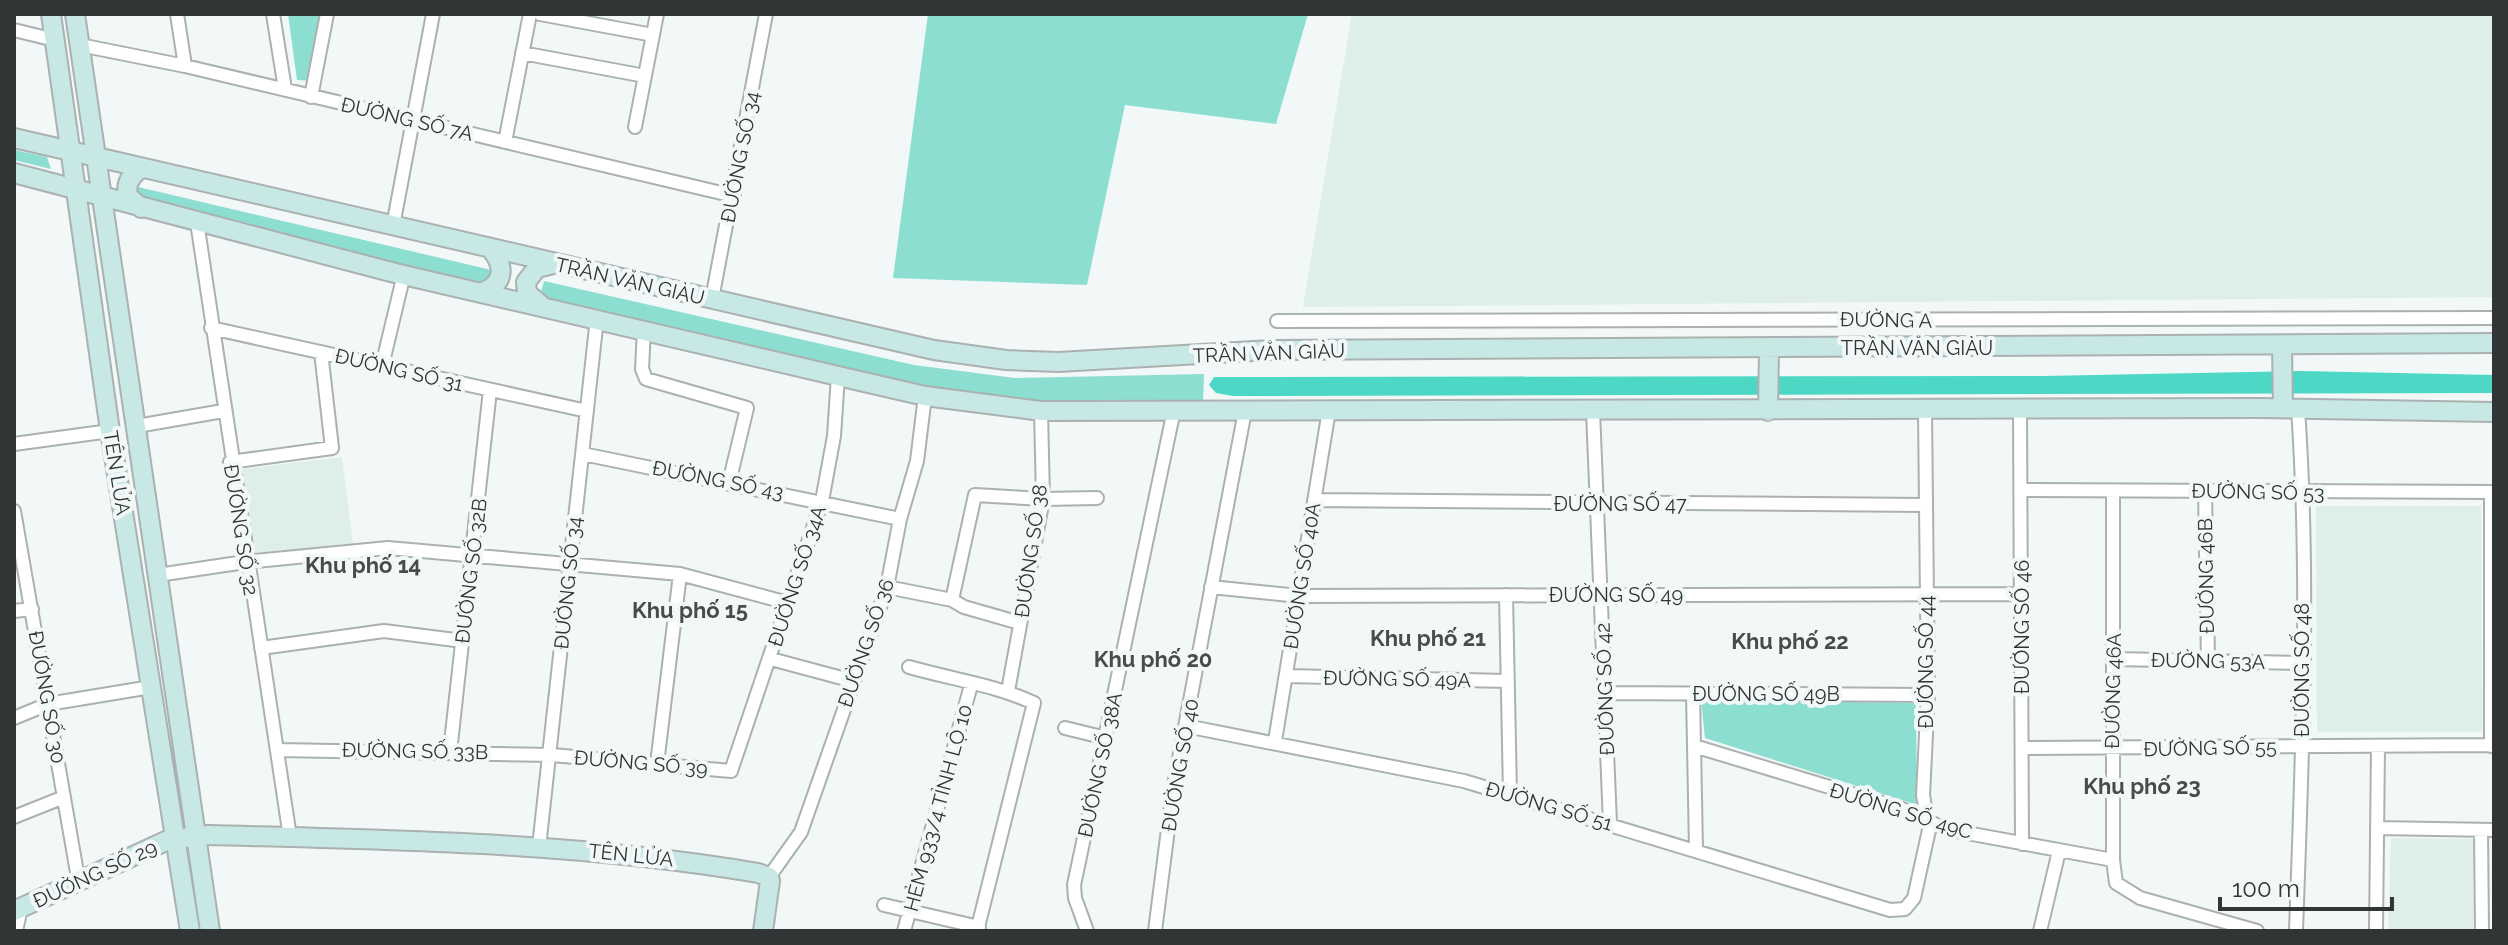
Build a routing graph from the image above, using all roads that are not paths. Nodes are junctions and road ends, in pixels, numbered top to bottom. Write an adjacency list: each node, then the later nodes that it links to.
1 (51, 14): 13 (main road, TÊN LỬA)
2 (75, 14): 14 (main road, TÊN LỬA)
3 (177, 14): 16 (street)
4 (273, 14): 18 (street)
5 (327, 14): 19 (street)
6 (433, 14): 20 (street)
7 (530, 14): 15 (street)
8 (540, 14): 12 (street)
9 (657, 14): 12 (street)
10 (766, 14): 29 (street, ĐƯỜNG SỐ 34)
11 (14, 30): 13 (street)
12 (653, 35): 17 (street)
13 (55, 40): 24 (main road, TÊN LỬA)
14 (80, 45): 16 (street, ĐƯỜNG SỐ 7A); 25 (main road, TÊN LỬA)
15 (522, 53): 17 (street); 23 (street)
16 (185, 66): 18 (street, ĐƯỜNG SỐ 7A)
17 (645, 76): 21 (street)
18 (285, 89): 19 (street, ĐƯỜNG SỐ 7A)
19 (311, 97): 20 (street, ĐƯỜNG SỐ 7A)
20 (413, 121): 23 (street, ĐƯỜNG SỐ 7A); 33 (street)
21 (635, 127)
22 (19, 140): 24 (main road, TRẦN VĂN GIÀU); 27 (main road)
23 (505, 142): 29 (street, ĐƯỜNG SỐ 7A)
24 (68, 150): 25 (main road, TRẦN VĂN GIÀU); 28 (main road, TÊN LỬA)
25 (95, 157): 26 (main road, TRẦN VĂN GIÀU); 30 (main road, TÊN LỬA)
26 (142, 168): 31 (main road); 33 (main road, TRẦN VĂN GIÀU)
27 (18, 174): 28 (main road)
28 (75, 190): 30 (main road); 66 (main road, TÊN LỬA)
29 (734, 196): 38 (street, ĐƯỜNG SỐ 34)
30 (102, 198): 31 (main road); 65 (main road, TÊN LỬA)
31 (141, 208): 32 (main road)
32 (197, 222): 36 (main road); 43 (street, ĐƯỜNG SỐ 32)
33 (393, 226): 34 (main road, TRẦN VĂN GIÀU)
34 (491, 249): 35 (main road, TRẦN VĂN GIÀU); 37 (main road)
35 (553, 264): 38 (main road, TRẦN VĂN GIÀU); 39 (main road)
36 (404, 274): 37 (main road); 49 (street)
37 (483, 292): 39 (main road)
38 (712, 299): 48 (main road, TRẦN VĂN GIÀU)
39 (541, 306): 40 (main road)
40 (597, 318): 44 (main road); 60 (street, ĐƯỜNG SỐ 34)
41 (2494, 318): 42 (street, ĐƯỜNG A)
42 (1277, 321)
43 (211, 328): 47 (street, ĐƯỜNG SỐ 31); 59 (street, ĐƯỜNG SỐ 32)
44 (644, 329): 50 (main road); 70 (street)
45 (2494, 343): 46 (main road, TRẦN VĂN GIÀU)
46 (2282, 346): 48 (main road, TRẦN VĂN GIÀU); 56 (main road)
47 (321, 352): 49 (street, ĐƯỜNG SỐ 31); 69 (street)
48 (1769, 354): 53 (main road)
49 (382, 366): 51 (street, ĐƯỜNG SỐ 31)
50 (838, 376): 52 (main road); 79 (street, ĐƯỜNG SỐ 34A)
51 (490, 390): 60 (street, ĐƯỜNG SỐ 31); 84 (street, ĐƯỜNG SỐ 32B)
52 (925, 396): 61 (main road); 83 (street, ĐƯỜNG SỐ 36)
53 (1768, 405): 54 (main road); 63 (main road)
54 (1925, 409): 55 (main road); 81 (street, ĐƯỜNG SỐ 44)
55 (2020, 409): 56 (main road); 71 (street, ĐƯỜNG SỐ 46)
56 (2290, 409): 64 (main road); 75 (street, ĐƯỜNG SỐ 48)
57 (1174, 410): 61 (main road); 62 (main road); 121 (street, ĐƯỜNG SỐ 38A)
58 (1329, 410): 62 (main road); 63 (main road); 78 (street, ĐƯỜNG SỐ 40A)
59 (223, 411): 65 (street); 69 (street, ĐƯỜNG SỐ 32)
60 (587, 411): 68 (street, ĐƯỜNG SỐ 34)
61 (1041, 411): 77 (street, ĐƯỜNG SỐ 38)
62 (1245, 411): 90 (street, ĐƯỜNG SỐ 40)
63 (1593, 411): 80 (street, ĐƯỜNG SỐ 42)
64 (2494, 412)
65 (137, 426): 88 (main road, TÊN LỬA)
66 (110, 431): 67 (street); 112 (main road, TÊN LỬA)
67 (14, 444)
68 (583, 454): 70 (street, ĐƯỜNG SỐ 43); 86 (street, ĐƯỜNG SỐ 34)
69 (230, 462): 85 (street, ĐƯỜNG SỐ 32)
70 (729, 483): 79 (street, ĐƯỜNG SỐ 43)
71 (2021, 490): 72 (street, ĐƯỜNG SỐ 53); 92 (street, ĐƯỜNG SỐ 46)
72 (2113, 491): 73 (street, ĐƯỜNG SỐ 53); 104 (street, ĐƯỜNG 46A)
73 (2205, 491): 75 (street, ĐƯỜNG SỐ 53); 105 (street, ĐƯỜNG 46B)
74 (2492, 492): 75 (street, ĐƯỜNG SỐ 53); 124 (street)
75 (2302, 493): 106 (street, ĐƯỜNG SỐ 48)
76 (1097, 498): 77 (street)
77 (1043, 499): 96 (street); 100 (street, ĐƯỜNG SỐ 38)
78 (1314, 500): 80 (street, ĐƯỜNG SỐ 47); 95 (street, ĐƯỜNG SỐ 40A)
79 (822, 501): 83 (street, ĐƯỜNG SỐ 43); 97 (street, ĐƯỜNG SỐ 34A)
80 (1597, 504): 81 (street, ĐƯỜNG SỐ 47); 94 (street, ĐƯỜNG SỐ 42)
81 (1926, 505): 91 (street, ĐƯỜNG SỐ 44)
82 (14, 511): 98 (street, ĐƯỜNG SỐ 30)
83 (900, 519): 89 (street, ĐƯỜNG SỐ 36)
84 (472, 556): 85 (street); 86 (street); 101 (street, ĐƯỜNG SỐ 32B)
85 (245, 562): 88 (street); 102 (street, ĐƯỜNG SỐ 32)
86 (569, 564): 87 (street); 131 (street, ĐƯỜNG SỐ 34)
87 (680, 574): 97 (street); 132 (street)
88 (158, 575): 141 (main road, TÊN LỬA)
89 (887, 587): 96 (street); 109 (street, ĐƯỜNG SỐ 36)
90 (1211, 587): 95 (street, ĐƯỜNG SỐ 49); 119 (street, ĐƯỜNG SỐ 40)
91 (1927, 594): 92 (street, ĐƯỜNG SỐ 49); 94 (street, ĐƯỜNG SỐ 49); 116 (street, ĐƯỜNG SỐ 44)
92 (2022, 594): 127 (street, ĐƯỜNG SỐ 46)
93 (1506, 595): 94 (street, ĐƯỜNG SỐ 49); 95 (street, ĐƯỜNG SỐ 49); 110 (street)
94 (1601, 595): 114 (street, ĐƯỜNG SỐ 42)
95 (1299, 596): 108 (street, ĐƯỜNG SỐ 40A)
96 (952, 600): 100 (street)
97 (788, 603): 103 (street, ĐƯỜNG SỐ 34A)
98 (32, 609): 99 (street); 117 (street, ĐƯỜNG SỐ 30)
99 (14, 611)
100 (1020, 623): 113 (street, ĐƯỜNG SỐ 38)
101 (463, 641): 102 (street); 130 (street, ĐƯỜNG SỐ 32B)
102 (261, 648): 129 (street, ĐƯỜNG SỐ 32)
103 (771, 659): 109 (street); 133 (street, ĐƯỜNG SỐ 34A)
104 (2115, 659): 105 (street, ĐƯỜNG 53A); 128 (street, ĐƯỜNG 46A)
105 (2208, 661): 106 (street, ĐƯỜNG 53A)
106 (2302, 663): 125 (street, ĐƯỜNG SỐ 48)
107 (909, 667): 111 (street)
108 (1286, 676): 110 (street, ĐƯỜNG SỐ 49A); 122 (street, ĐƯỜNG SỐ 40A)
109 (853, 681): 149 (street, ĐƯỜNG SỐ 36)
110 (1508, 681): 134 (street)
111 (971, 685): 113 (street); 154 (street, HẺM 933/4 TỈNH LỘ 10)
112 (151, 687): 117 (street); 143 (main road, TÊN LỬA)
113 (1008, 691): 155 (street)
114 (1605, 693): 115 (street, ĐƯỜNG SỐ 49B); 137 (street, ĐƯỜNG SỐ 42)
115 (1693, 693): 116 (street, ĐƯỜNG SỐ 49B); 123 (street)
116 (1928, 695): 138 (street, ĐƯỜNG SỐ 44)
117 (48, 704): 118 (street); 135 (street, ĐƯỜNG SỐ 30)
118 (14, 718)
119 (1186, 726): 122 (street, ĐƯỜNG SỐ 51); 162 (street, ĐƯỜNG SỐ 40)
120 (1065, 728): 121 (street)
121 (1106, 738): 161 (street, ĐƯỜNG SỐ 38A)
122 (1275, 741): 134 (street, ĐƯỜNG SỐ 51)
123 (1694, 746): 138 (street, ĐƯỜNG SỐ 49C); 146 (street)
124 (2492, 746): 126 (street, ĐƯỜNG SỐ 55)
125 (2303, 747): 126 (street, ĐƯỜNG SỐ 55); 128 (street, ĐƯỜNG SỐ 55); 165 (street, ĐƯỜNG SỐ 48)
126 (2378, 747): 139 (street)
127 (2022, 748): 128 (street, ĐƯỜNG SỐ 55); 144 (street, ĐƯỜNG SỐ 46)
128 (2112, 749): 148 (street, ĐƯỜNG 46A)
129 (279, 750): 130 (street, ĐƯỜNG SỐ 33B); 142 (street, ĐƯỜNG SỐ 32)
130 (450, 752): 131 (street, ĐƯỜNG SỐ 33B)
131 (552, 755): 132 (street, ĐƯỜNG SỐ 39); 145 (street, ĐƯỜNG SỐ 34)
132 (657, 764): 133 (street, ĐƯỜNG SỐ 39)
133 (731, 771)
134 (1510, 794): 137 (street, ĐƯỜNG SỐ 51)
135 (64, 797): 136 (street); 150 (street, ĐƯỜNG SỐ 30)
136 (14, 817)
137 (1610, 824): 146 (street, ĐƯỜNG SỐ 51)
138 (1929, 824): 144 (street, ĐƯỜNG SỐ 49C); 152 (street, ĐƯỜNG SỐ 44)
139 (2377, 828): 140 (street); 166 (street)
140 (2488, 830): 167 (street)
141 (197, 835): 142 (main road, TÊN LỬA); 143 (main road, ĐƯỜNG SỐ 29); 158 (main road, TÊN LỬA)
142 (290, 837): 145 (main road, TÊN LỬA)
143 (177, 838): 150 (main road, ĐƯỜNG SỐ 29); 157 (main road, TÊN LỬA)
144 (2022, 844): 147 (street, ĐƯỜNG SỐ 49C)
145 (539, 847): 149 (main road, TÊN LỬA)
146 (1696, 849): 152 (street, ĐƯỜNG SỐ 51)
147 (2059, 851): 148 (street, ĐƯỜNG SỐ 49C); 163 (street)
148 (2113, 860): 164 (street, ĐƯỜNG 46A)
149 (769, 877): 159 (main road)
150 (79, 884): 153 (main road, ĐƯỜNG SỐ 29)
151 (884, 905): 154 (street)
152 (1905, 909)
153 (18, 910): 156 (street)
154 (911, 910): 155 (street); 160 (street, HẺM 933/4 TỈNH LỘ 10)
155 (978, 929)
156 (16, 931)
157 (190, 931)
158 (210, 931)
159 (763, 931)
160 (904, 931)
161 (1087, 931)
162 (1155, 931)
163 (2040, 931)
164 (2257, 931)
165 (2296, 931)
166 (2376, 931)
167 (2482, 931)

